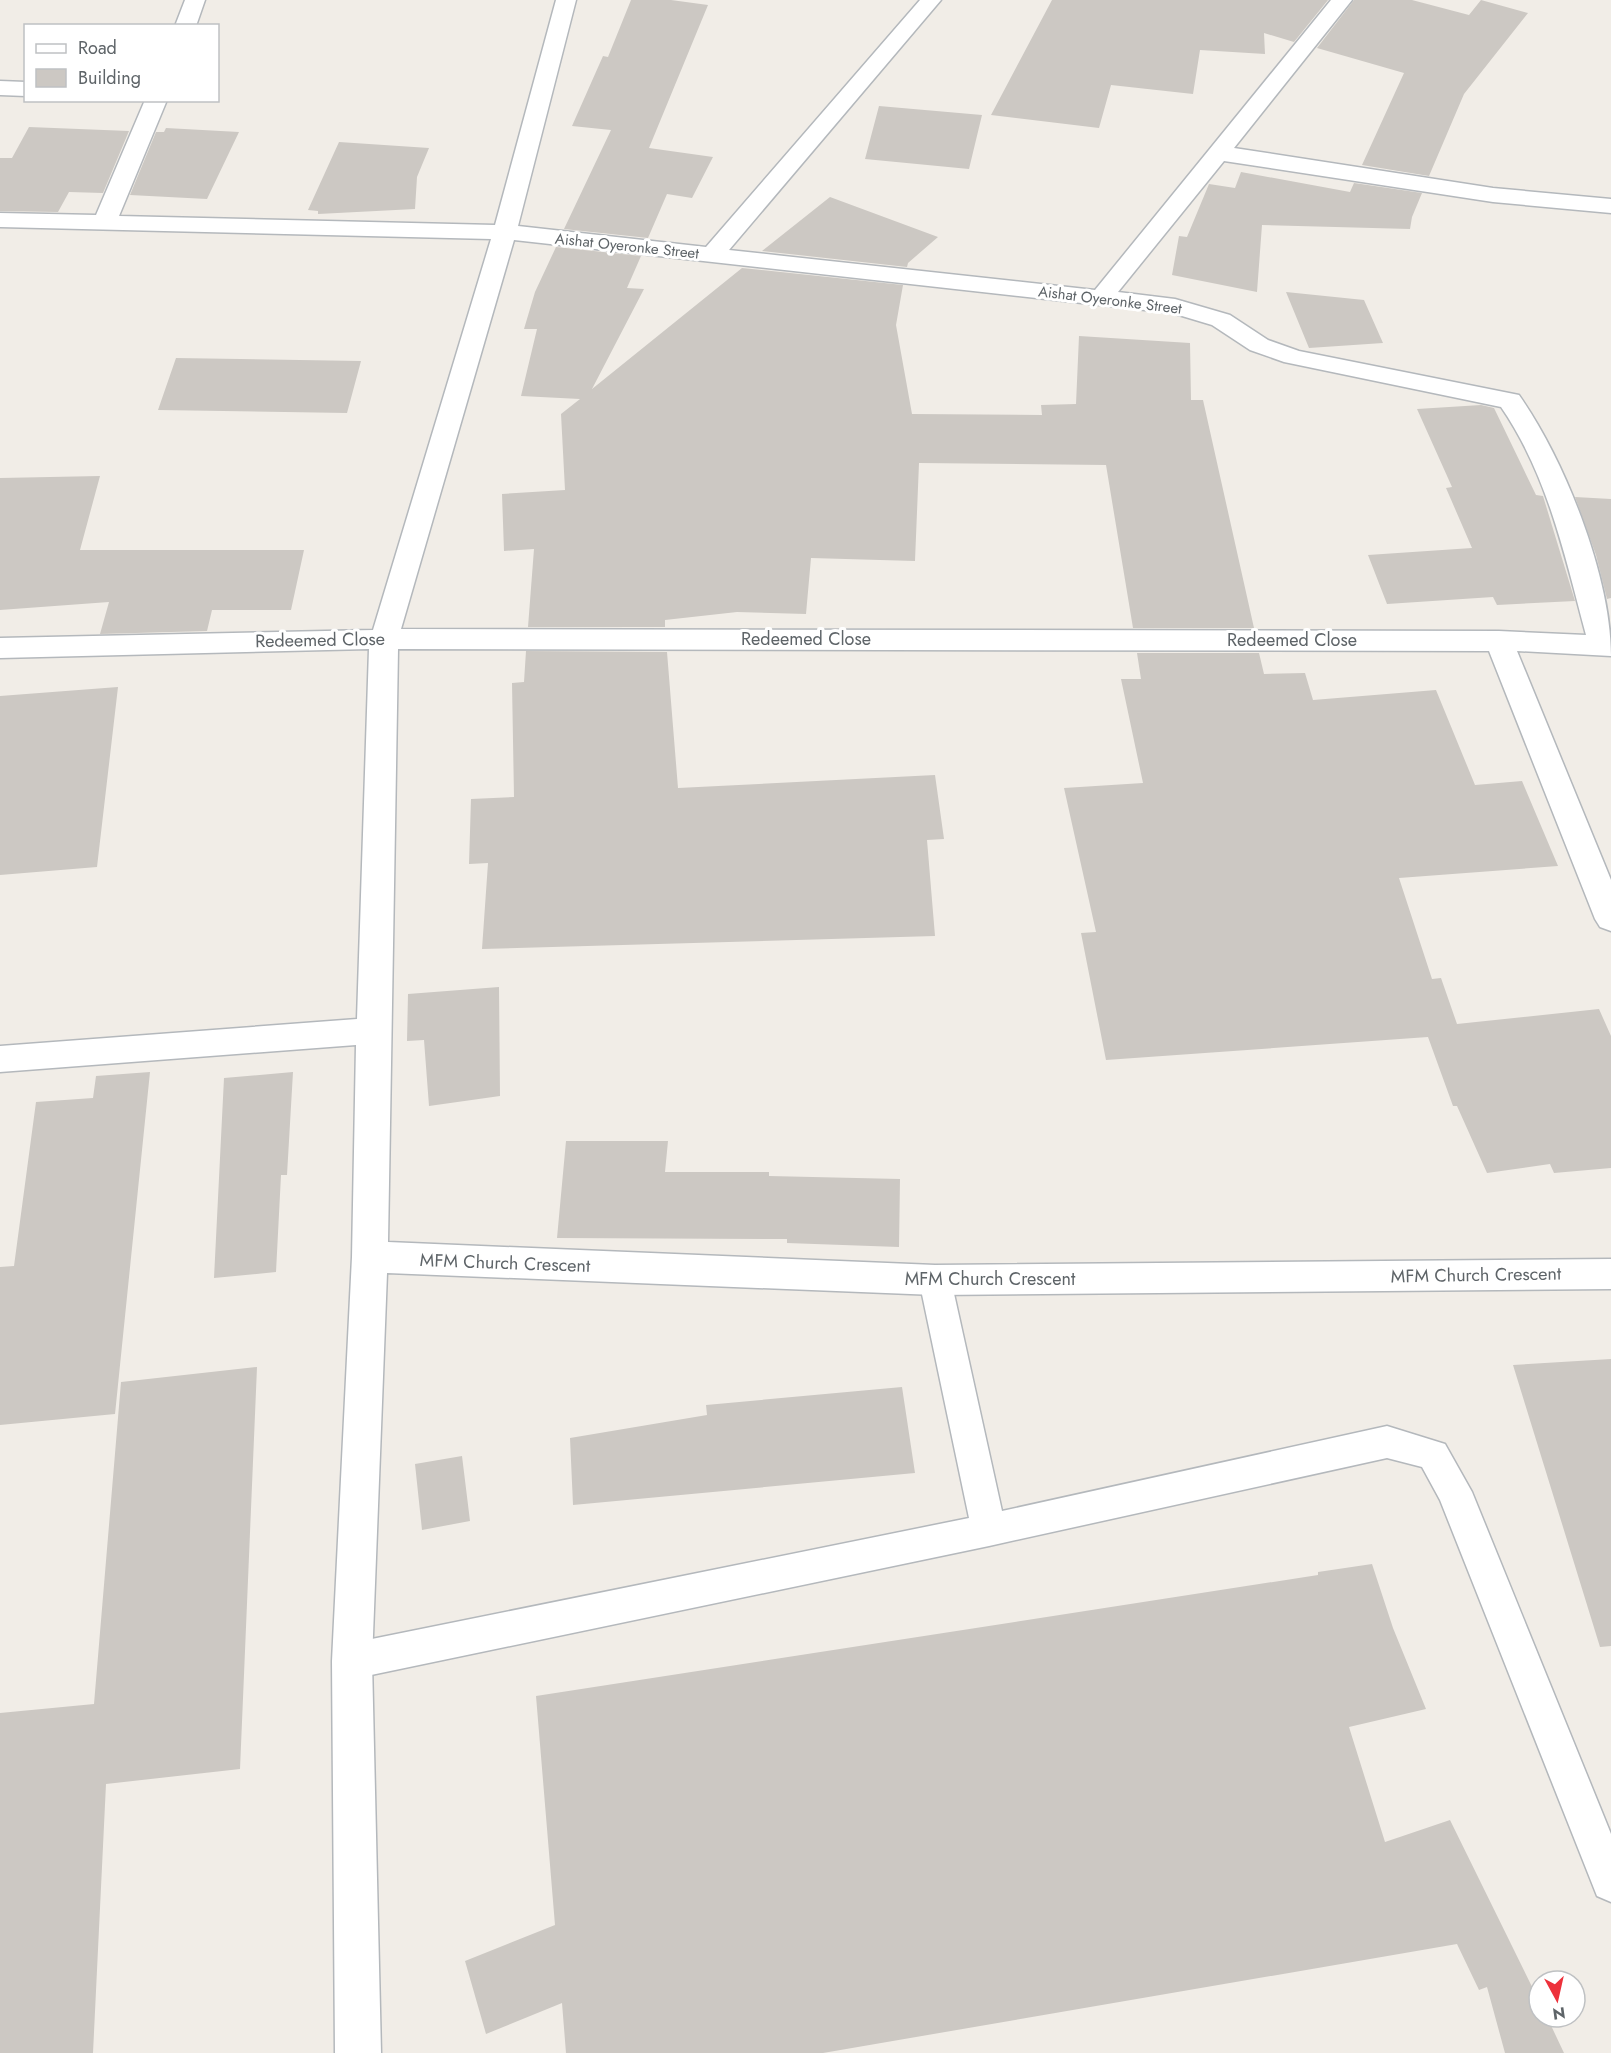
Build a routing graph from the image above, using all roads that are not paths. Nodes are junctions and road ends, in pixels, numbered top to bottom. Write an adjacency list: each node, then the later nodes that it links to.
1 (195, 0): 5 (street)
2 (566, 0): 13 (street)
3 (931, 0): 14 (street)
4 (1342, 0): 9 (street)
5 (186, 24)
6 (0, 88): 7 (street)
7 (24, 89)
8 (155, 102): 12 (street)
9 (1219, 153): 10 (street); 15 (street)
10 (1611, 206)
11 (0, 220): 12 (street, Aishat Oyeronke Street)
12 (105, 222): 13 (street, Aishat Oyeronke Street)
13 (505, 232): 14 (street, Aishat Oyeronke Street); 16 (street)
14 (711, 256): 15 (street, Aishat Oyeronke Street)
15 (1101, 298): 18 (street, Aishat Oyeronke Street)
16 (384, 639): 17 (street, Redeemed Close); 19 (street, Redeemed Close); 21 (street)
17 (1499, 641): 18 (street, Redeemed Close); 20 (street)
18 (1607, 647)
19 (0, 648)
20 (1611, 919)
21 (373, 1030): 22 (street); 23 (street)
22 (0, 1059)
23 (370, 1257): 25 (street, MFM Church Crescent); 27 (street)
24 (1611, 1274): 25 (street, MFM Church Crescent)
25 (935, 1280): 26 (lane)
26 (989, 1530): 27 (lane); 28 (lane)
27 (352, 1661): 29 (street)
28 (1611, 1882)
29 (358, 2053)

